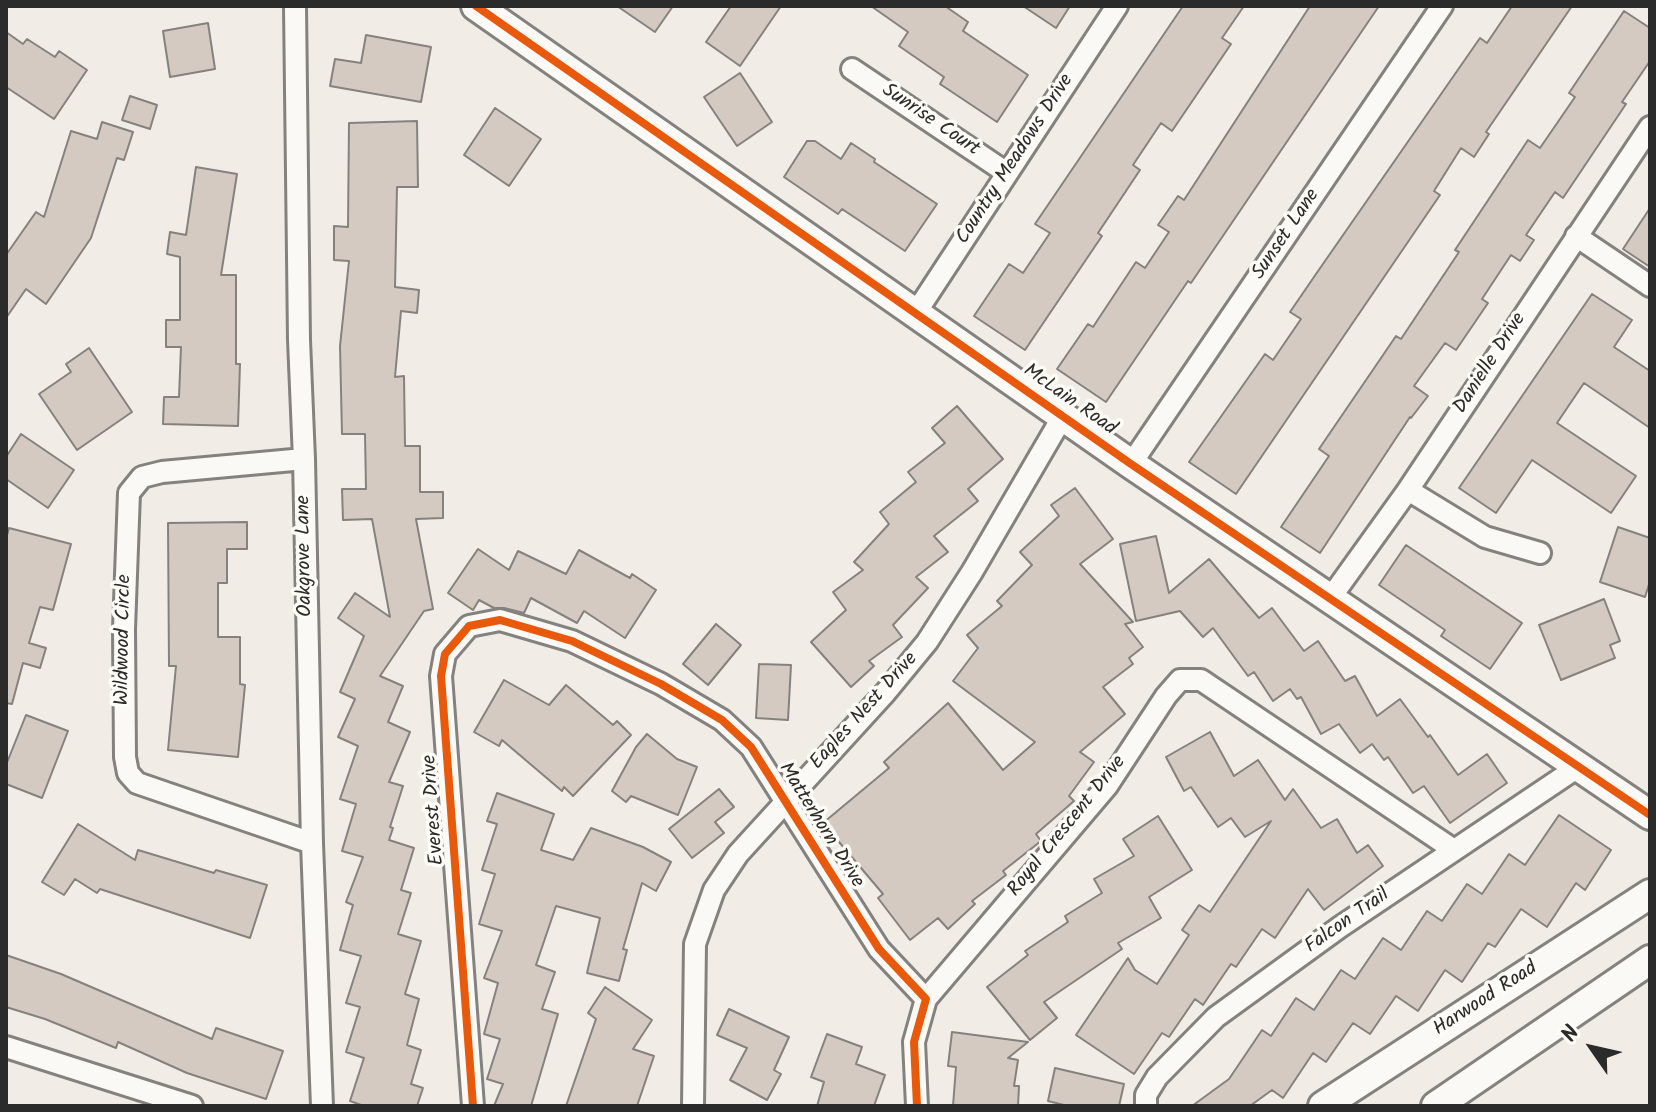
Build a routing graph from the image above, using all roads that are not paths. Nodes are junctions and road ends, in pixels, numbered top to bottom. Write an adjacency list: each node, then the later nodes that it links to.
1 (295, 6): 12 (street, Oakgrove Lane)
2 (476, 6): 10 (street, McLain Road)
3 (1117, 6): 7 (street, Country Meadows Drive)
4 (1442, 6): 13 (street, Sunset Lane)
5 (852, 69): 7 (street, Sunrise Court)
6 (1650, 127): 8 (street, Danielle Drive)
7 (1007, 173): 10 (street, Country Meadows Drive)
8 (1576, 236): 9 (street); 14 (street, Danielle Drive)
9 (1650, 286)
10 (915, 314): 11 (street, McLain Road)
11 (1063, 416): 13 (street, McLain Road); 19 (street, Eagles Nest Drive)
12 (304, 459): 21 (street, Oakgrove Lane); 21 (street, Wildwood Circle)
13 (1131, 464): 16 (street, McLain Road)
14 (1408, 490): 15 (street); 16 (street, Danielle Drive)
15 (1540, 553)
16 (1329, 600): 18 (street, McLain Road)
17 (572, 641): 19 (street, Matterhorn Drive); 29 (street, Everest Drive)
18 (1578, 767): 20 (street, McLain Road); 22 (street, Falcon Trail)
19 (784, 802): 25 (street, Matterhorn Drive); 30 (street, Eagles Nest Drive)
20 (1650, 815)
21 (312, 843): 28 (street, Oakgrove Lane)
22 (1454, 850): 25 (street, Royal Crescent Drive); 32 (street, Falcon Trail)
23 (1650, 894): 33 (street, Harwood Road)
24 (1650, 960): 34 (street)
25 (926, 999): 31 (street)
26 (6, 1047): 27 (street)
27 (192, 1106)
28 (322, 1106)
29 (473, 1106)
30 (693, 1106)
31 (917, 1106)
32 (1146, 1106)
33 (1323, 1106)
34 (1436, 1106)

